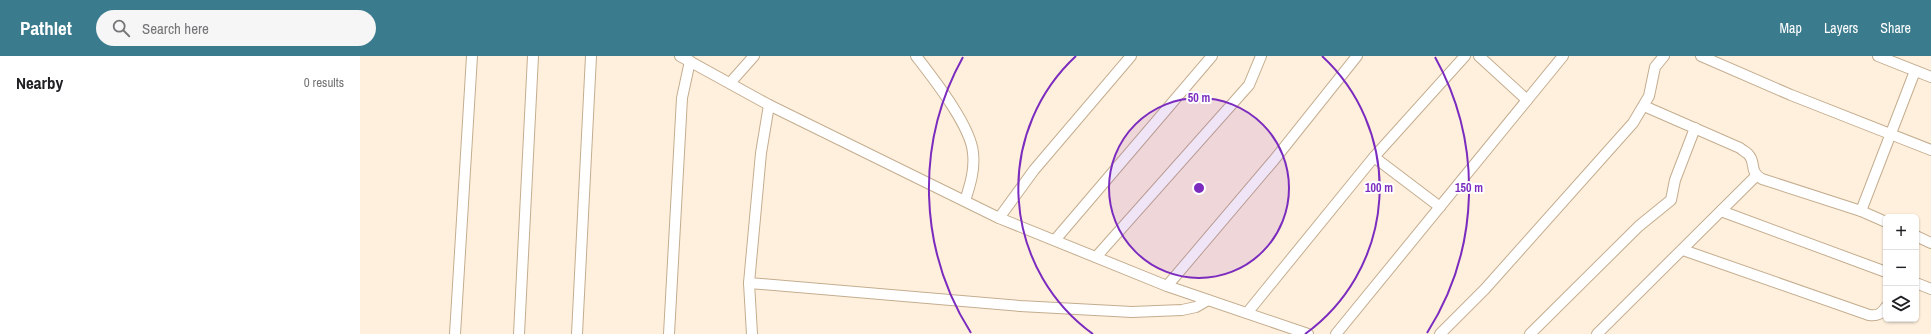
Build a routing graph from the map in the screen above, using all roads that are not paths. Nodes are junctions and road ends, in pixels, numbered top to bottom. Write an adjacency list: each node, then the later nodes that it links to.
1 (472, 56): 48 (street)
2 (533, 56): 49 (street)
3 (591, 56): 50 (street)
4 (680, 56): 17 (street)
5 (754, 56): 20 (street)
6 (916, 56): 29 (street)
7 (1212, 56): 36 (street)
8 (1261, 56): 39 (street)
9 (1357, 56): 43 (street)
10 (1466, 56): 27 (street)
11 (1479, 56): 21 (street)
12 (1562, 56): 21 (street)
13 (1664, 56): 23 (street)
14 (1701, 56): 25 (street)
15 (1878, 56): 18 (street)
16 (1129, 57): 33 (street)
17 (690, 61): 20 (street); 51 (street)
18 (1915, 71): 19 (street); 25 (street)
19 (1931, 77)
20 (730, 83): 22 (street)
21 (1527, 100): 30 (street)
22 (769, 105): 29 (street); 41 (street)
23 (1644, 106): 24 (street); 55 (street)
24 (1695, 128): 28 (street); 56 (street)
25 (1891, 134): 26 (street); 31 (street)
26 (1931, 150)
27 (1374, 156): 30 (street); 47 (street)
28 (1756, 176): 31 (street); 32 (street)
29 (965, 201): 33 (street)
30 (1440, 207): 54 (street)
31 (1861, 211): 34 (street)
32 (1721, 212): 38 (street); 40 (street)
33 (999, 218): 36 (street)
34 (1883, 221)
35 (1919, 237): 37 (street)
36 (1055, 240): 39 (street)
37 (1931, 243)
38 (1684, 250): 46 (street); 57 (street)
39 (1096, 257): 43 (street)
40 (1883, 271)
41 (749, 283): 45 (street); 52 (street)
42 (1919, 284): 44 (street)
43 (1167, 286): 45 (street)
44 (1931, 288)
45 (1208, 300): 47 (street)
46 (1883, 312)
47 (1247, 313): 53 (street)
48 (455, 334)
49 (518, 334)
50 (577, 334)
51 (669, 334)
52 (752, 334)
53 (1308, 334)
54 (1336, 334)
55 (1440, 334)
56 (1530, 334)
57 (1597, 334)

